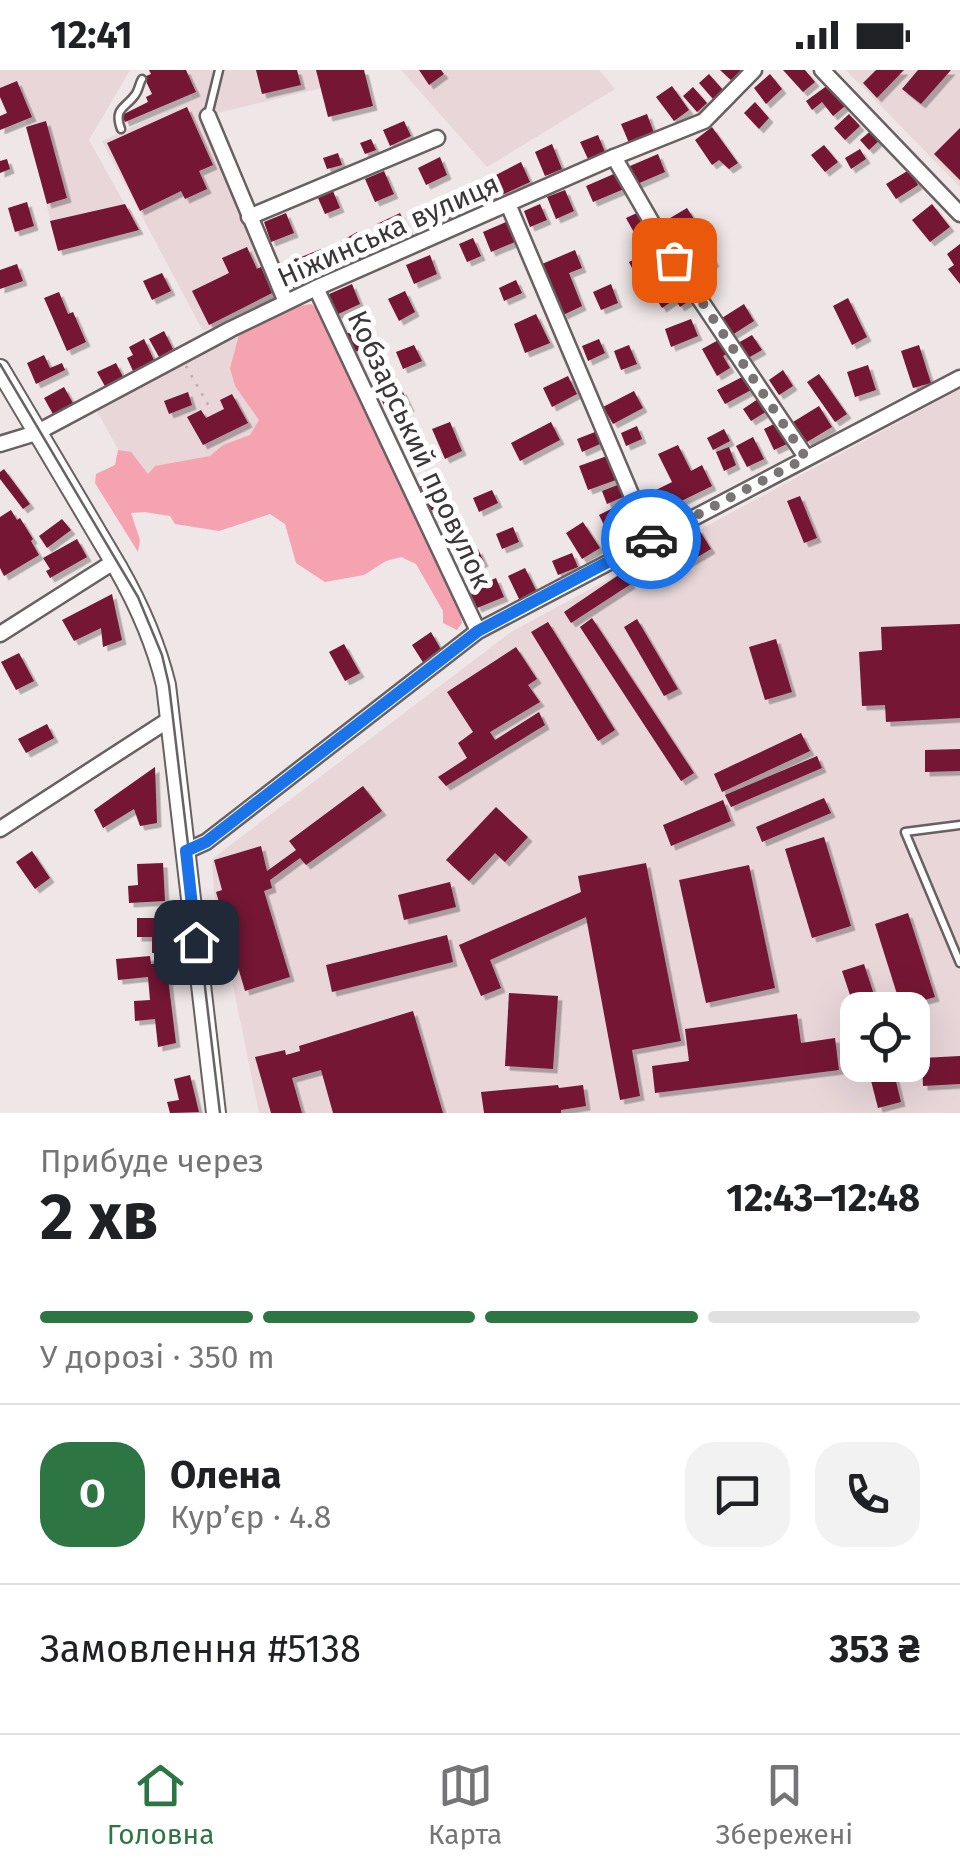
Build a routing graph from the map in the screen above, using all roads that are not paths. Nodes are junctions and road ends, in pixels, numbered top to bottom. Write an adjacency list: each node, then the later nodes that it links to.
1 (219, 70): 5 (lane)
2 (754, 70): 8 (street, Ніжинська вулиця)
3 (822, 70): 10 (street)
4 (142, 79): 6 (lane)
5 (208, 116): 11 (street)
6 (121, 129)
7 (437, 138): 11 (street)
8 (614, 156): 9 (street, Ніжинська вулиця); 18 (street)
9 (508, 204): 12 (street, Ніжинська вулиця); 19 (street)
10 (960, 214)
11 (249, 217): 13 (street)
12 (316, 288): 13 (street, Ніжинська вулиця); 21 (street, Кобзарський провулок)
13 (286, 302): 16 (street, Ніжинська вулиця)
14 (0, 369): 16 (street)
15 (960, 378): 18 (street)
16 (36, 432): 17 (street, Ніжинська вулиця); 20 (street)
17 (0, 444)
18 (806, 458): 19 (street)
19 (650, 539): 21 (street)
20 (114, 561): 22 (street); 23 (street)
21 (478, 631): 26 (street)
22 (0, 634)
23 (170, 719): 25 (street); 26 (street)
24 (960, 826): 27 (lane)
25 (0, 830)
26 (186, 851): 28 (street)
27 (960, 964)
28 (216, 1113)

